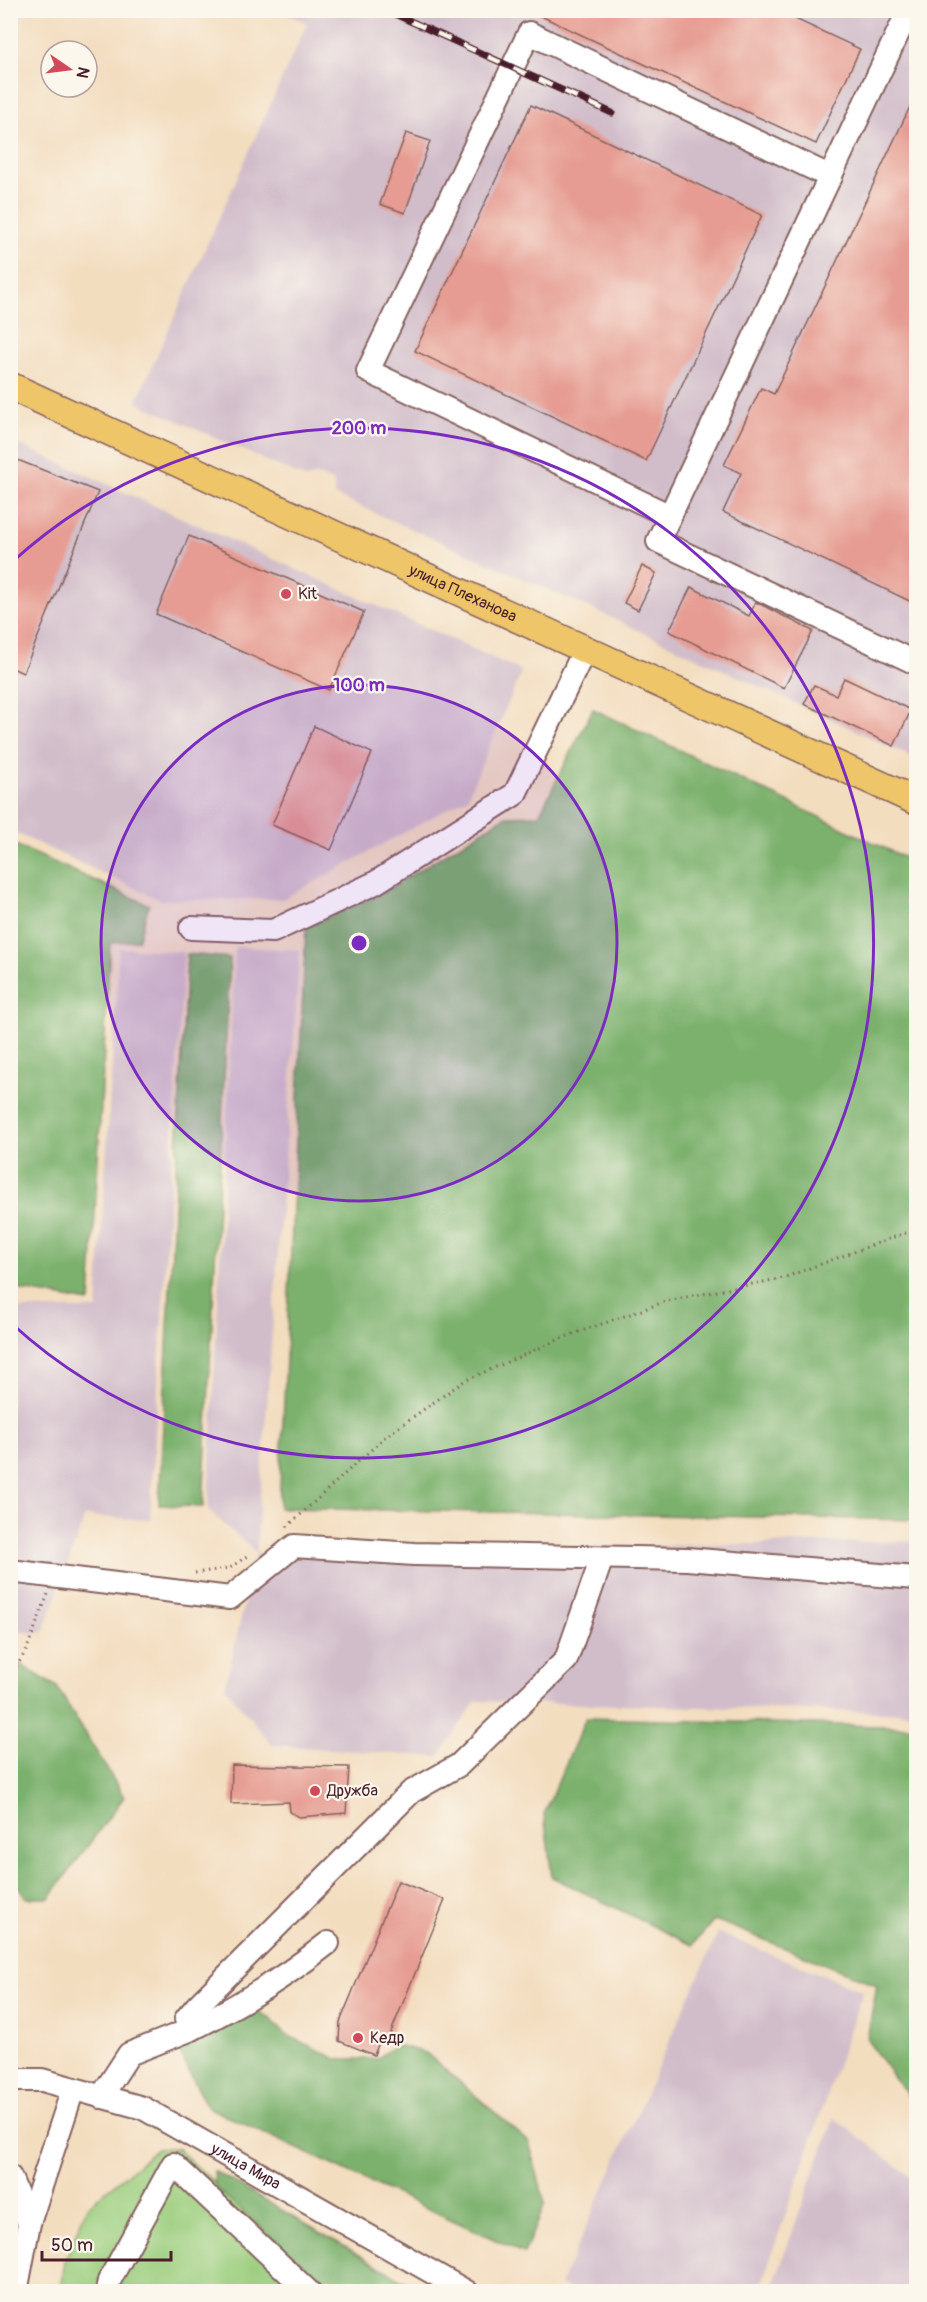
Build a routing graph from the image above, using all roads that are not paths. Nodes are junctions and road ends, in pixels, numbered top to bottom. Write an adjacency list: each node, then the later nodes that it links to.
1 (911, 14): 2 (street)
2 (831, 177): 4 (street); 4 (street)
3 (10, 386): 5 (main road, улица Плеханова)
4 (670, 516): 6 (street)
5 (585, 649): 7 (main road, улица Плеханова); 8 (street)
6 (916, 663)
7 (916, 801)
8 (190, 928)
9 (602, 1558): 10 (street); 11 (street); 13 (street)
10 (10, 1571)
11 (916, 1578)
12 (328, 1943): 13 (street)
13 (192, 2029): 16 (street)
14 (10, 2080): 15 (street, улица Мира)
15 (73, 2089): 16 (street, улица Мира); 18 (street)
16 (101, 2097): 22 (street, улица Мира)
17 (10, 2177): 18 (street)
18 (29, 2223): 19 (street)
19 (16, 2292)
20 (107, 2292): 21 (street)
21 (309, 2292)
22 (467, 2292)

